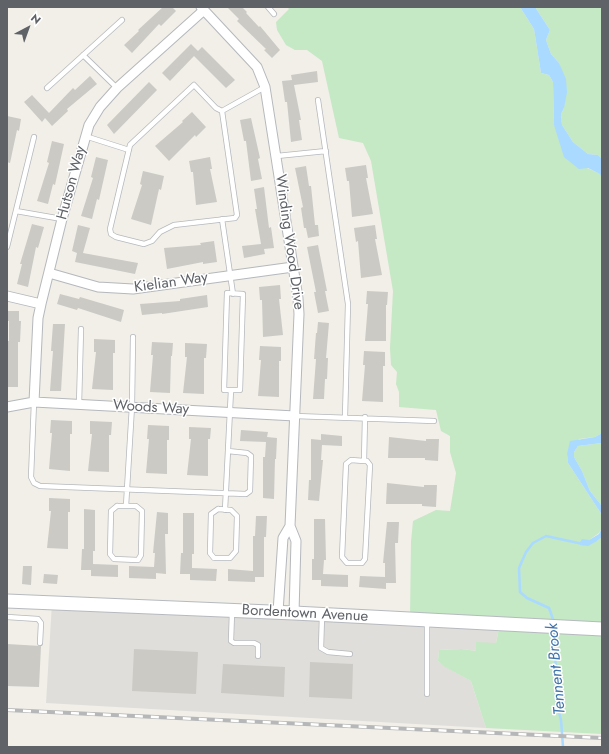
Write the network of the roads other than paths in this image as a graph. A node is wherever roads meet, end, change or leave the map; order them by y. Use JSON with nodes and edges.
{"nodes":[{"id":1,"x":268,"y":7,"type":"edge"},
{"id":2,"x":204,"y":8,"type":"edge"},
{"id":3,"x":274,"y":14,"type":"dead end"},
{"id":4,"x":122,"y":20,"type":"dead end"},
{"id":5,"x":83,"y":54,"type":"junction"},
{"id":6,"x":265,"y":87,"type":"junction"},
{"id":7,"x":47,"y":88,"type":"dead end"},
{"id":8,"x":117,"y":88,"type":"junction"},
{"id":9,"x":318,"y":100,"type":"dead end"},
{"id":10,"x":222,"y":111,"type":"junction"},
{"id":11,"x":85,"y":136,"type":"junction"},
{"id":12,"x":34,"y":137,"type":"dead end"},
{"id":13,"x":129,"y":150,"type":"junction"},
{"id":14,"x":326,"y":151,"type":"junction"},
{"id":15,"x":276,"y":156,"type":"junction"},
{"id":16,"x":16,"y":211,"type":"junction"},
{"id":17,"x":62,"y":219,"type":"junction"},
{"id":18,"x":222,"y":219,"type":"junction"},
{"id":19,"x":7,"y":247,"type":"edge"},
{"id":20,"x":293,"y":267,"type":"junction"},
{"id":21,"x":49,"y":273,"type":"junction"},
{"id":22,"x":230,"y":274,"type":"junction"},
{"id":23,"x":233,"y":294,"type":"junction"},
{"id":24,"x":7,"y":296,"type":"edge"},
{"id":25,"x":40,"y":304,"type":"junction"},
{"id":26,"x":81,"y":329,"type":"dead end"},
{"id":27,"x":133,"y":337,"type":"dead end"},
{"id":28,"x":231,"y":390,"type":"junction"},
{"id":29,"x":34,"y":402,"type":"junction"},
{"id":30,"x":79,"y":405,"type":"junction"},
{"id":31,"x":132,"y":406,"type":"junction"},
{"id":32,"x":7,"y":407,"type":"edge"},
{"id":33,"x":230,"y":411,"type":"junction"},
{"id":34,"x":295,"y":416,"type":"junction"},
{"id":35,"x":345,"y":417,"type":"junction"},
{"id":36,"x":365,"y":417,"type":"junction"},
{"id":37,"x":434,"y":421,"type":"dead end"},
{"id":38,"x":228,"y":451,"type":"junction"},
{"id":39,"x":364,"y":461,"type":"junction"},
{"id":40,"x":127,"y":488,"type":"junction"},
{"id":41,"x":226,"y":494,"type":"junction"},
{"id":42,"x":126,"y":506,"type":"junction"},
{"id":43,"x":225,"y":510,"type":"junction"},
{"id":44,"x":290,"y":526,"type":"junction"},
{"id":45,"x":7,"y":601,"type":"edge"},
{"id":46,"x":232,"y":610,"type":"junction"},
{"id":47,"x":278,"y":612,"type":"junction"},
{"id":48,"x":294,"y":613,"type":"junction"},
{"id":49,"x":322,"y":614,"type":"junction"},
{"id":50,"x":7,"y":617,"type":"edge"},
{"id":51,"x":427,"y":620,"type":"junction"},
{"id":52,"x":602,"y":629,"type":"edge"},
{"id":53,"x":40,"y":643,"type":"dead end"},
{"id":54,"x":350,"y":654,"type":"dead end"},
{"id":55,"x":258,"y":656,"type":"dead end"},
{"id":56,"x":427,"y":694,"type":"dead end"}],
"edges":[{"from":1,"to":3,"type":"lane"},
{"from":2,"to":6,"type":"street","name":"Winding Wood Drive"},
{"from":2,"to":8,"type":"street","name":"Hutson Way"},
{"from":4,"to":5,"type":"lane"},
{"from":5,"to":7,"type":"lane"},
{"from":5,"to":8,"type":"lane"},
{"from":6,"to":10,"type":"lane"},
{"from":6,"to":15,"type":"street","name":"Winding Wood Drive"},
{"from":8,"to":11,"type":"street","name":"Hutson Way"},
{"from":9,"to":14,"type":"lane"},
{"from":10,"to":13,"type":"lane"},
{"from":10,"to":18,"type":"lane"},
{"from":11,"to":13,"type":"lane"},
{"from":11,"to":17,"type":"street","name":"Hutson Way"},
{"from":12,"to":16,"type":"lane"},
{"from":13,"to":18,"type":"lane"},
{"from":14,"to":15,"type":"lane"},
{"from":14,"to":35,"type":"lane"},
{"from":15,"to":20,"type":"street","name":"Winding Wood Drive"},
{"from":16,"to":17,"type":"lane"},
{"from":16,"to":19,"type":"lane"},
{"from":17,"to":21,"type":"street","name":"Hutson Way"},
{"from":18,"to":22,"type":"lane"},
{"from":20,"to":22,"type":"street","name":"Kielian Way"},
{"from":20,"to":34,"type":"street","name":"Winding Wood Drive"},
{"from":21,"to":22,"type":"street","name":"Kielian Way"},
{"from":21,"to":25,"type":"street","name":"Hutson Way"},
{"from":22,"to":23,"type":"lane"},
{"from":23,"to":28,"type":"lane"},
{"from":23,"to":28,"type":"lane"},
{"from":24,"to":25,"type":"street"},
{"from":25,"to":29,"type":"street","name":"Hutson Way"},
{"from":26,"to":30,"type":"lane"},
{"from":27,"to":31,"type":"lane"},
{"from":28,"to":33,"type":"lane"},
{"from":29,"to":30,"type":"street","name":"Woods Way"},
{"from":29,"to":32,"type":"street","name":"Woods Way"},
{"from":29,"to":40,"type":"lane"},
{"from":30,"to":31,"type":"street","name":"Woods Way"},
{"from":31,"to":33,"type":"street","name":"Woods Way"},
{"from":31,"to":40,"type":"lane"},
{"from":33,"to":34,"type":"street","name":"Woods Way"},
{"from":33,"to":38,"type":"lane"},
{"from":34,"to":35,"type":"lane"},
{"from":34,"to":44,"type":"street","name":"Winding Wood Drive"},
{"from":35,"to":36,"type":"lane"},
{"from":36,"to":37,"type":"lane"},
{"from":36,"to":39,"type":"lane"},
{"from":38,"to":41,"type":"lane"},
{"from":38,"to":41,"type":"lane"},
{"from":39,"to":39,"type":"lane"},
{"from":40,"to":41,"type":"lane"},
{"from":40,"to":42,"type":"lane"},
{"from":41,"to":43,"type":"lane"},
{"from":42,"to":42,"type":"lane"},
{"from":43,"to":43,"type":"lane"},
{"from":44,"to":47,"type":"street","name":"Winding Wood Drive"},
{"from":44,"to":48,"type":"street","name":"Winding Wood Drive"},
{"from":45,"to":46,"type":"main road","name":"Bordentown Avenue"},
{"from":46,"to":47,"type":"main road","name":"Bordentown Avenue"},
{"from":46,"to":55,"type":"lane"},
{"from":47,"to":48,"type":"main road","name":"Bordentown Avenue"},
{"from":48,"to":49,"type":"main road","name":"Bordentown Avenue"},
{"from":49,"to":51,"type":"main road","name":"Bordentown Avenue"},
{"from":49,"to":54,"type":"lane"},
{"from":50,"to":53,"type":"lane"},
{"from":51,"to":52,"type":"main road","name":"Bordentown Avenue"},
{"from":51,"to":56,"type":"lane"}]}
